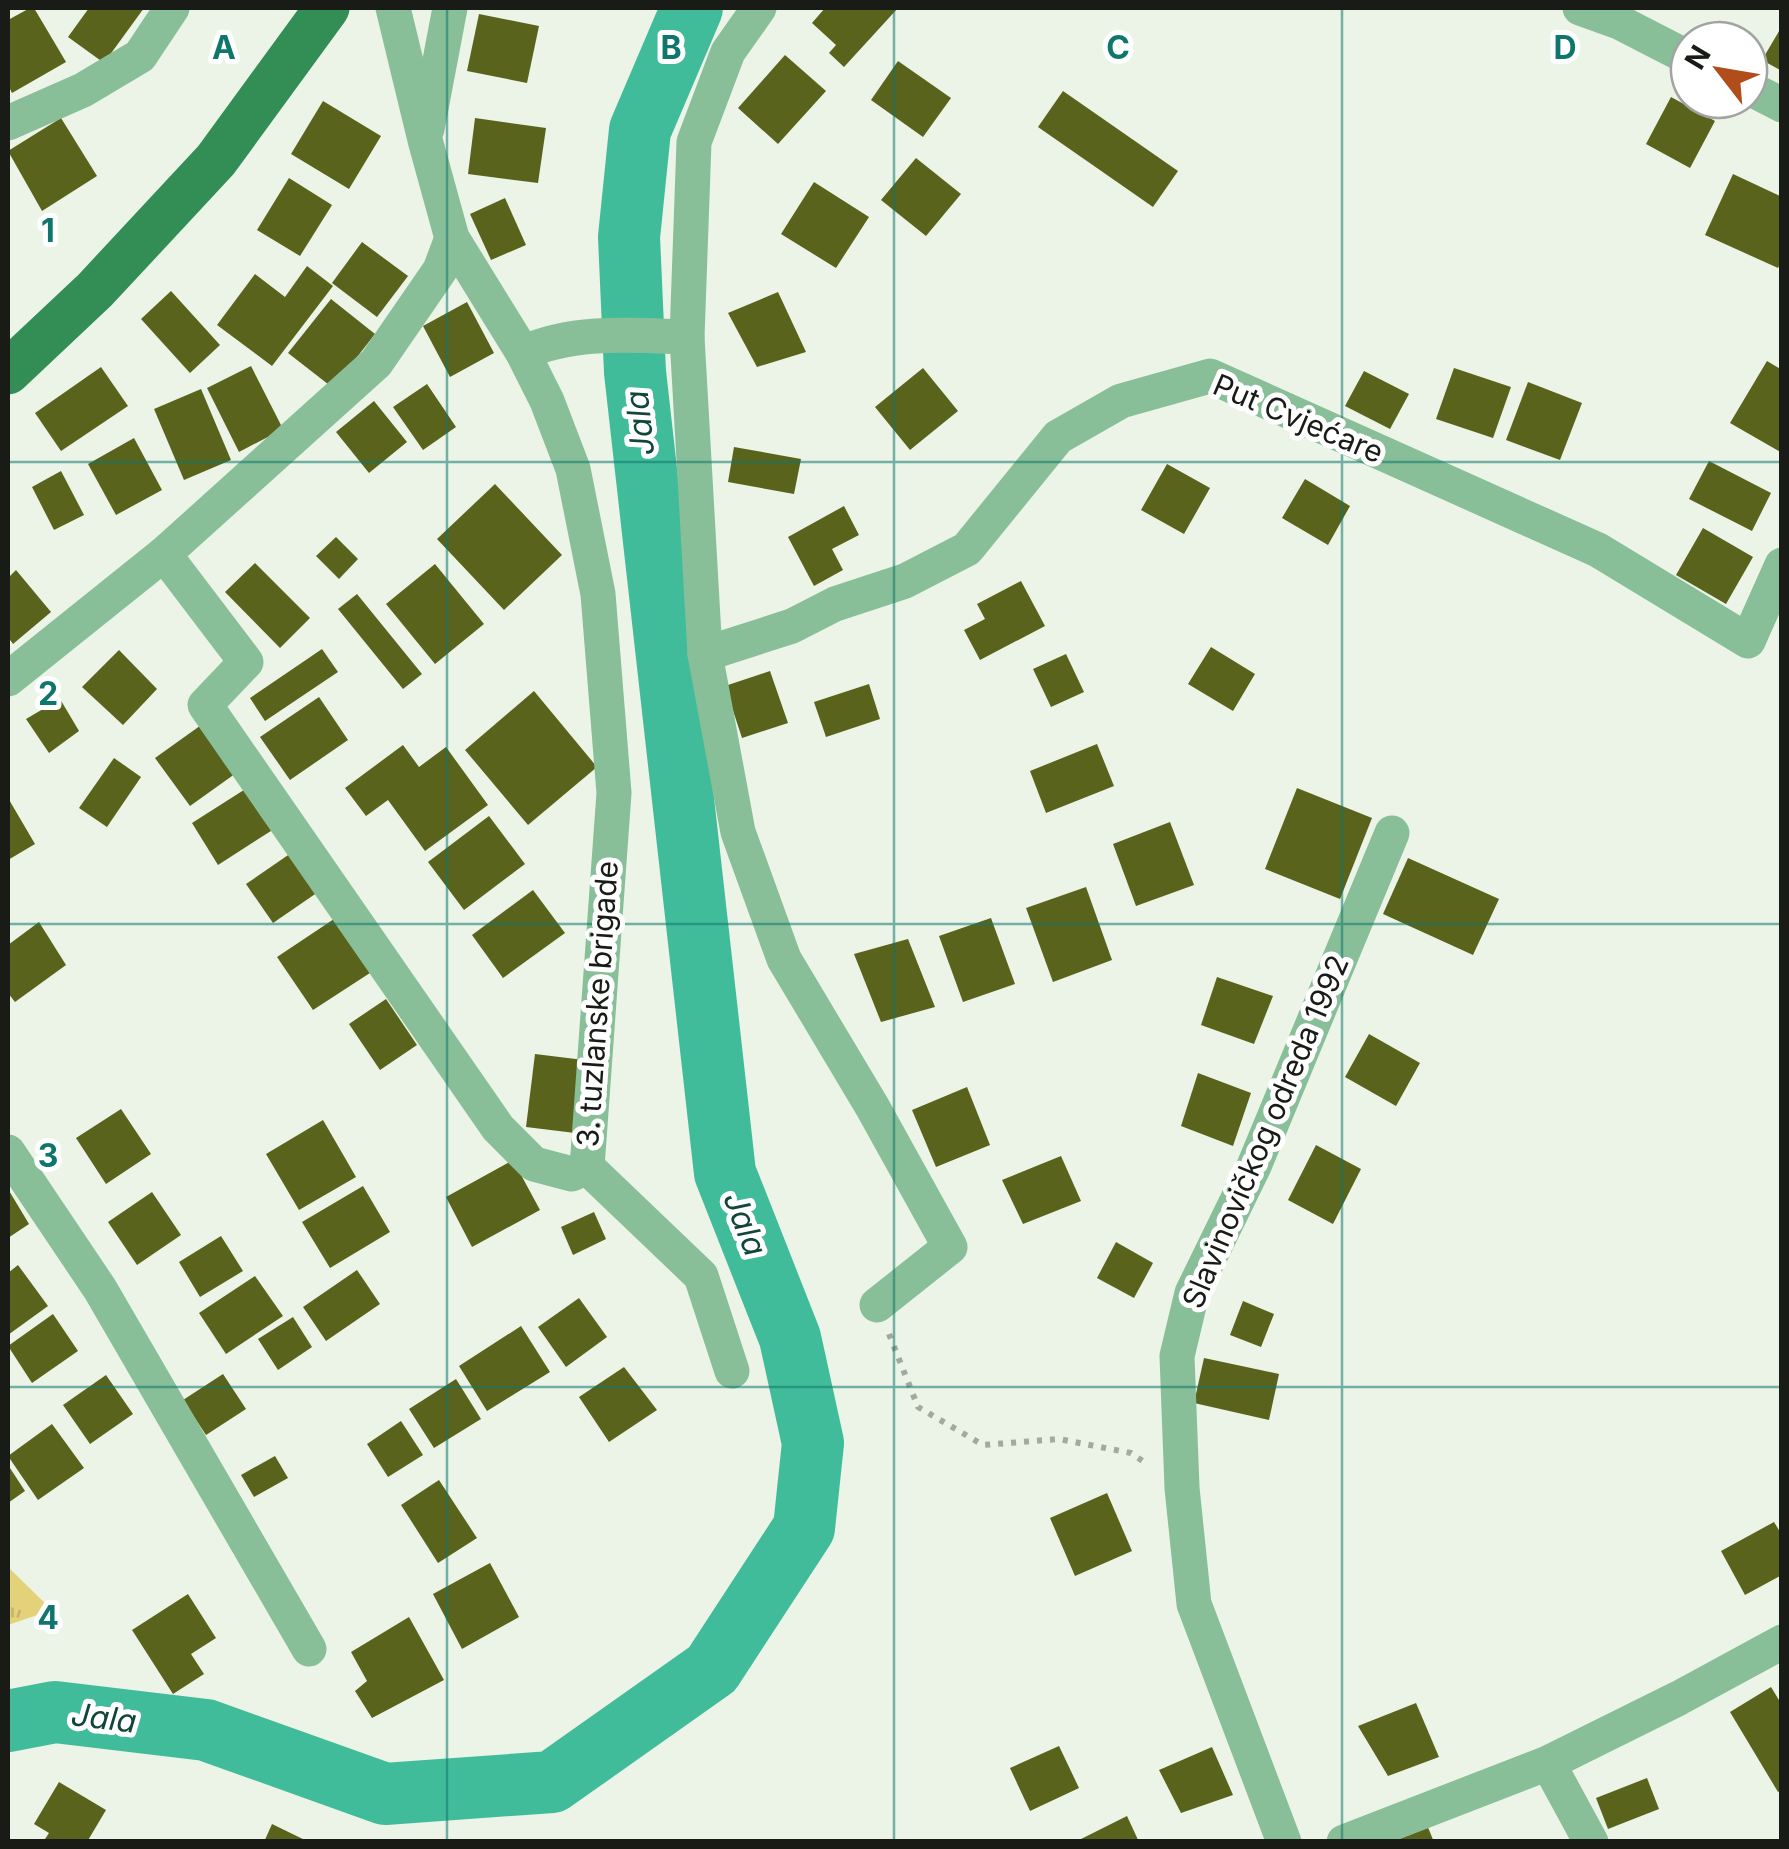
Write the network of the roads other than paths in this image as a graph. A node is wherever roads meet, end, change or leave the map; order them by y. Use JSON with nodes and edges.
{"nodes":[{"id":1,"x":172,"y":8,"type":"edge"},
{"id":2,"x":327,"y":8,"type":"edge"},
{"id":3,"x":393,"y":8,"type":"edge"},
{"id":4,"x":450,"y":8,"type":"edge"},
{"id":5,"x":759,"y":8,"type":"edge"},
{"id":6,"x":1580,"y":8,"type":"edge"},
{"id":7,"x":1669,"y":48,"type":"edge"},
{"id":8,"x":8,"y":124,"type":"edge"},
{"id":9,"x":425,"y":140,"type":"junction"},
{"id":10,"x":452,"y":238,"type":"junction"},
{"id":11,"x":678,"y":336,"type":"junction"},
{"id":12,"x":524,"y":353,"type":"junction"},
{"id":13,"x":9,"y":358,"type":"edge"},
{"id":14,"x":164,"y":554,"type":"junction"},
{"id":15,"x":1782,"y":565,"type":"edge"},
{"id":16,"x":705,"y":654,"type":"junction"},
{"id":17,"x":8,"y":679,"type":"edge"},
{"id":18,"x":1392,"y":834,"type":"dead end"},
{"id":19,"x":8,"y":1152,"type":"edge"},
{"id":20,"x":587,"y":1167,"type":"junction"},
{"id":21,"x":878,"y":1306,"type":"road end"},
{"id":22,"x":732,"y":1371,"type":"dead end"},
{"id":23,"x":1782,"y":1642,"type":"edge"},
{"id":24,"x":309,"y":1649,"type":"dead end"},
{"id":25,"x":1548,"y":1763,"type":"junction"},
{"id":26,"x":1284,"y":1842,"type":"edge"},
{"id":27,"x":1344,"y":1842,"type":"edge"},
{"id":28,"x":1592,"y":1842,"type":"edge"}],
"edges":[{"from":1,"to":8,"type":"street"},
{"from":2,"to":13,"type":"main road"},
{"from":3,"to":9,"type":"street","name":"3. tuzlanske brigade"},
{"from":4,"to":9,"type":"street"},
{"from":5,"to":11,"type":"street"},
{"from":6,"to":7,"type":"street"},
{"from":9,"to":10,"type":"street","name":"3. tuzlanske brigade"},
{"from":10,"to":12,"type":"street","name":"3. tuzlanske brigade"},
{"from":10,"to":14,"type":"street"},
{"from":11,"to":12,"type":"street"},
{"from":11,"to":16,"type":"street"},
{"from":12,"to":20,"type":"street","name":"3. tuzlanske brigade"},
{"from":14,"to":17,"type":"street"},
{"from":14,"to":20,"type":"street","name":"3. tuzlanske brigade"},
{"from":15,"to":16,"type":"street","name":"Put Cvjećare"},
{"from":16,"to":21,"type":"street"},
{"from":18,"to":26,"type":"street","name":"Slavinovičkog odreda 1992"},
{"from":19,"to":24,"type":"street"},
{"from":20,"to":22,"type":"street"},
{"from":23,"to":25,"type":"street"},
{"from":25,"to":27,"type":"street"},
{"from":25,"to":28,"type":"street"}]}
